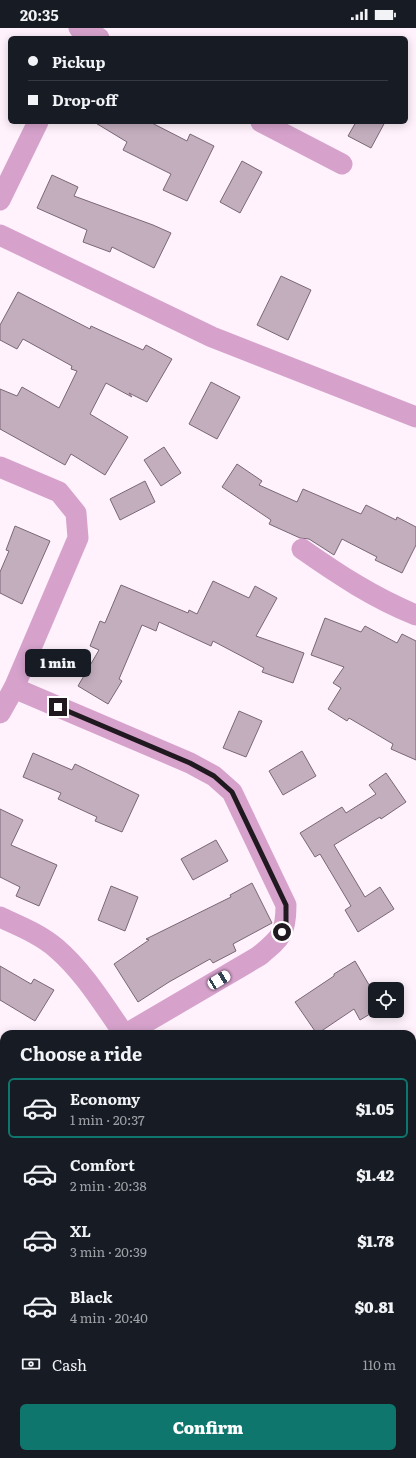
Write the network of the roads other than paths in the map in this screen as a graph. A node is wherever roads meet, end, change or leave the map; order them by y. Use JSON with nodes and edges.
{"nodes":[{"id":1,"x":37,"y":124,"type":"edge"},
{"id":2,"x":265,"y":124,"type":"edge"},
{"id":3,"x":342,"y":164,"type":"dead end"},
{"id":4,"x":0,"y":200,"type":"edge"},
{"id":5,"x":0,"y":235,"type":"edge"},
{"id":6,"x":416,"y":418,"type":"edge"},
{"id":7,"x":0,"y":467,"type":"edge"},
{"id":8,"x":302,"y":549,"type":"dead end"},
{"id":9,"x":416,"y":615,"type":"edge"},
{"id":10,"x":14,"y":688,"type":"junction"},
{"id":11,"x":0,"y":714,"type":"edge"},
{"id":12,"x":0,"y":917,"type":"edge"},
{"id":13,"x":122,"y":1030,"type":"edge"},
{"id":14,"x":132,"y":1030,"type":"edge"}],
"edges":[{"from":1,"to":4,"type":"street"},
{"from":2,"to":3,"type":"street"},
{"from":5,"to":6,"type":"street"},
{"from":7,"to":10,"type":"street"},
{"from":8,"to":9,"type":"street"},
{"from":10,"to":11,"type":"street"},
{"from":10,"to":14,"type":"street"},
{"from":12,"to":13,"type":"street"}]}
